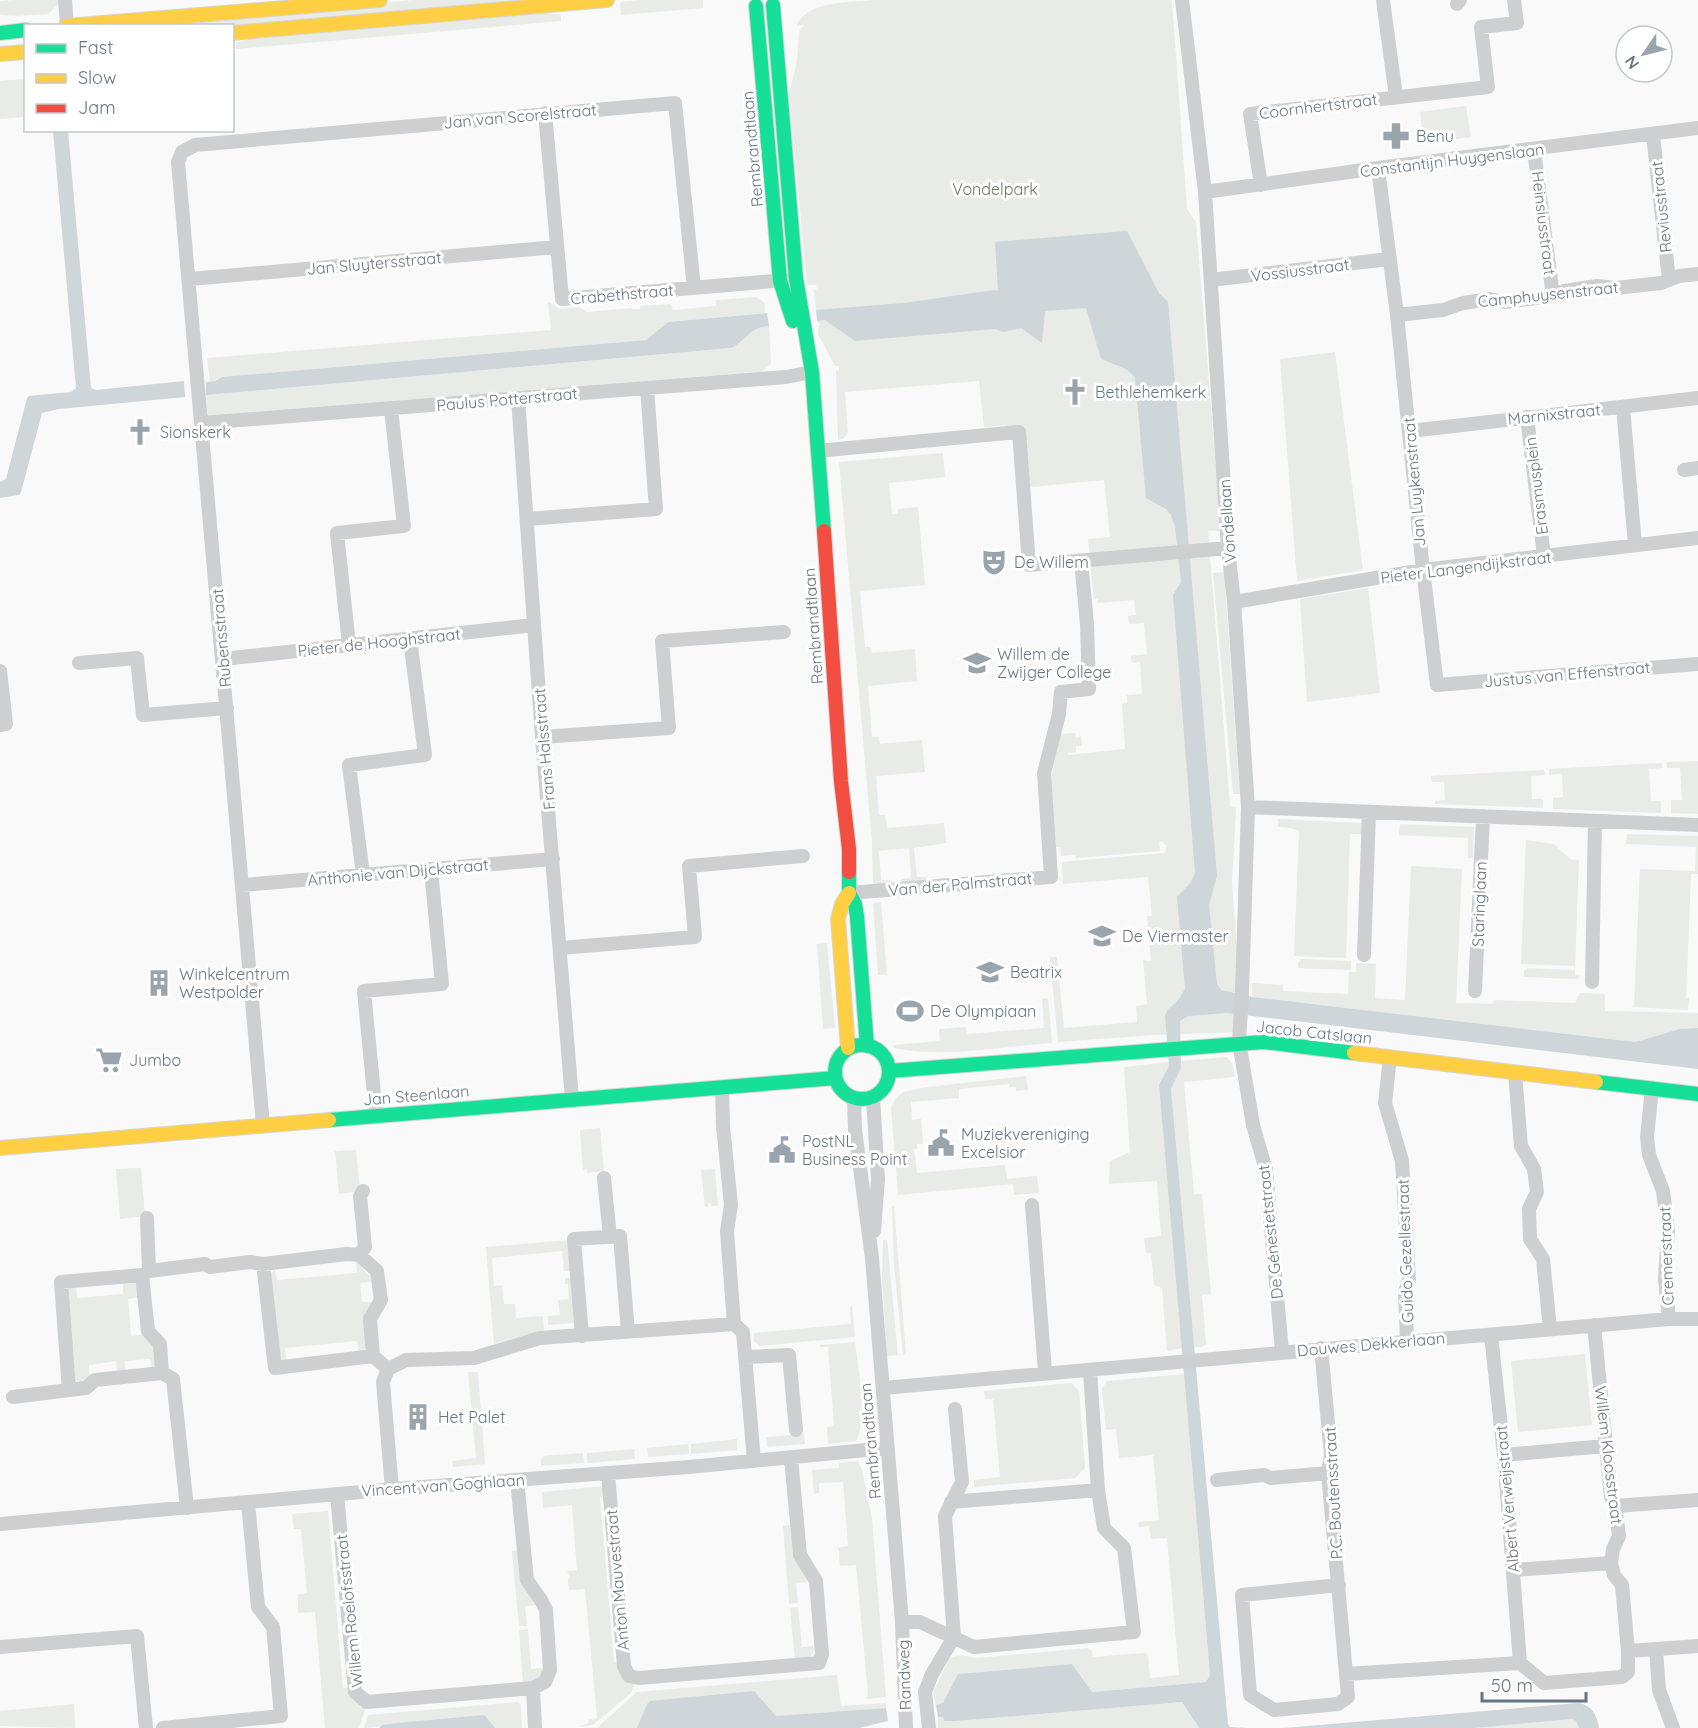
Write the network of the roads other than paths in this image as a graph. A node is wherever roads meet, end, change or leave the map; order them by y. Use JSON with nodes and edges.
{"nodes":[{"id":1,"x":65,"y":0,"type":"edge"},
{"id":2,"x":380,"y":0,"type":"edge"},
{"id":3,"x":607,"y":0,"type":"edge"},
{"id":4,"x":1182,"y":0,"type":"edge"},
{"id":5,"x":1383,"y":0,"type":"edge"},
{"id":6,"x":1514,"y":0,"type":"edge"},
{"id":7,"x":777,"y":2,"type":"edge"},
{"id":8,"x":750,"y":3,"type":"edge"},
{"id":9,"x":66,"y":24,"type":"edge"},
{"id":10,"x":90,"y":24,"type":"edge"},
{"id":11,"x":24,"y":30,"type":"edge"},
{"id":12,"x":0,"y":33,"type":"edge"},
{"id":13,"x":234,"y":33,"type":"edge"},
{"id":14,"x":24,"y":52,"type":"edge"},
{"id":15,"x":0,"y":54,"type":"edge"},
{"id":16,"x":1396,"y":97,"type":"junction"},
{"id":17,"x":545,"y":113,"type":"junction"},
{"id":18,"x":1698,"y":128,"type":"edge"},
{"id":19,"x":1653,"y":135,"type":"junction"},
{"id":20,"x":1534,"y":150,"type":"junction"},
{"id":21,"x":182,"y":152,"type":"joint"},
{"id":22,"x":1378,"y":168,"type":"junction"},
{"id":23,"x":1261,"y":185,"type":"junction"},
{"id":24,"x":1205,"y":192,"type":"junction"},
{"id":25,"x":557,"y":247,"type":"junction"},
{"id":26,"x":1389,"y":259,"type":"junction"},
{"id":27,"x":1698,"y":274,"type":"edge"},
{"id":28,"x":796,"y":278,"type":"junction"},
{"id":29,"x":190,"y":279,"type":"junction"},
{"id":30,"x":780,"y":280,"type":"junction"},
{"id":31,"x":1211,"y":280,"type":"junction"},
{"id":32,"x":1669,"y":280,"type":"junction"},
{"id":33,"x":694,"y":288,"type":"junction"},
{"id":34,"x":1553,"y":296,"type":"junction"},
{"id":35,"x":794,"y":309,"type":"junction"},
{"id":36,"x":1397,"y":315,"type":"junction"},
{"id":37,"x":812,"y":372,"type":"junction"},
{"id":38,"x":647,"y":388,"type":"junction"},
{"id":39,"x":518,"y":398,"type":"junction"},
{"id":40,"x":1698,"y":398,"type":"edge"},
{"id":41,"x":1623,"y":407,"type":"junction"},
{"id":42,"x":391,"y":408,"type":"junction"},
{"id":43,"x":1527,"y":417,"type":"junction"},
{"id":44,"x":202,"y":423,"type":"junction"},
{"id":45,"x":1410,"y":431,"type":"junction"},
{"id":46,"x":818,"y":451,"type":"junction"},
{"id":47,"x":526,"y":519,"type":"junction"},
{"id":48,"x":1698,"y":538,"type":"edge"},
{"id":49,"x":1635,"y":545,"type":"junction"},
{"id":50,"x":1228,"y":548,"type":"junction"},
{"id":51,"x":1544,"y":556,"type":"junction"},
{"id":52,"x":1081,"y":561,"type":"junction"},
{"id":53,"x":1423,"y":570,"type":"junction"},
{"id":54,"x":1234,"y":602,"type":"junction"},
{"id":55,"x":534,"y":625,"type":"junction"},
{"id":56,"x":784,"y":632,"type":"dead end"},
{"id":57,"x":410,"y":639,"type":"junction"},
{"id":58,"x":350,"y":645,"type":"junction"},
{"id":59,"x":223,"y":659,"type":"junction"},
{"id":60,"x":79,"y":663,"type":"dead end"},
{"id":61,"x":1698,"y":664,"type":"edge"},
{"id":62,"x":0,"y":671,"type":"edge"},
{"id":63,"x":1437,"y":685,"type":"joint"},
{"id":64,"x":227,"y":708,"type":"junction"},
{"id":65,"x":0,"y":724,"type":"edge"},
{"id":66,"x":542,"y":738,"type":"junction"},
{"id":67,"x":1248,"y":807,"type":"junction"},
{"id":68,"x":1369,"y":812,"type":"junction"},
{"id":69,"x":1483,"y":816,"type":"junction"},
{"id":70,"x":1595,"y":821,"type":"junction"},
{"id":71,"x":1698,"y":825,"type":"edge"},
{"id":72,"x":803,"y":856,"type":"dead end"},
{"id":73,"x":553,"y":859,"type":"junction"},
{"id":74,"x":431,"y":870,"type":"junction"},
{"id":75,"x":363,"y":875,"type":"junction"},
{"id":76,"x":243,"y":885,"type":"junction"},
{"id":77,"x":849,"y":894,"type":"junction"},
{"id":78,"x":560,"y":948,"type":"junction"},
{"id":79,"x":1364,"y":955,"type":"dead end"},
{"id":80,"x":1592,"y":982,"type":"dead end"},
{"id":81,"x":1475,"y":991,"type":"dead end"},
{"id":82,"x":1239,"y":1042,"type":"junction"},
{"id":83,"x":867,"y":1046,"type":"junction"},
{"id":84,"x":848,"y":1048,"type":"junction"},
{"id":85,"x":1390,"y":1057,"type":"junction"},
{"id":86,"x":889,"y":1071,"type":"junction"},
{"id":87,"x":1515,"y":1073,"type":"junction"},
{"id":88,"x":835,"y":1078,"type":"junction"},
{"id":89,"x":722,"y":1087,"type":"junction"},
{"id":90,"x":1652,"y":1088,"type":"junction"},
{"id":91,"x":1698,"y":1094,"type":"edge"},
{"id":92,"x":873,"y":1097,"type":"junction"},
{"id":93,"x":572,"y":1099,"type":"junction"},
{"id":94,"x":854,"y":1099,"type":"junction"},
{"id":95,"x":376,"y":1115,"type":"junction"},
{"id":96,"x":263,"y":1125,"type":"junction"},
{"id":97,"x":0,"y":1148,"type":"edge"},
{"id":98,"x":604,"y":1178,"type":"dead end"},
{"id":99,"x":363,"y":1191,"type":"dead end"},
{"id":100,"x":1032,"y":1205,"type":"dead end"},
{"id":101,"x":147,"y":1218,"type":"dead end"},
{"id":102,"x":610,"y":1237,"type":"junction"},
{"id":103,"x":359,"y":1255,"type":"junction"},
{"id":104,"x":872,"y":1257,"type":"junction"},
{"id":105,"x":263,"y":1264,"type":"junction"},
{"id":106,"x":146,"y":1273,"type":"junction"},
{"id":107,"x":1669,"y":1319,"type":"junction"},
{"id":108,"x":1698,"y":1319,"type":"edge"},
{"id":109,"x":734,"y":1324,"type":"junction"},
{"id":110,"x":1594,"y":1326,"type":"junction"},
{"id":111,"x":1550,"y":1329,"type":"junction"},
{"id":112,"x":628,"y":1332,"type":"junction"},
{"id":113,"x":1491,"y":1335,"type":"junction"},
{"id":114,"x":582,"y":1336,"type":"junction"},
{"id":115,"x":1407,"y":1341,"type":"junction"},
{"id":116,"x":1321,"y":1348,"type":"junction"},
{"id":117,"x":1282,"y":1352,"type":"junction"},
{"id":118,"x":373,"y":1356,"type":"junction"},
{"id":119,"x":746,"y":1357,"type":"junction"},
{"id":120,"x":388,"y":1369,"type":"junction"},
{"id":121,"x":1090,"y":1371,"type":"junction"},
{"id":122,"x":1045,"y":1372,"type":"junction"},
{"id":123,"x":162,"y":1373,"type":"junction"},
{"id":124,"x":883,"y":1388,"type":"junction"},
{"id":125,"x":69,"y":1390,"type":"junction"},
{"id":126,"x":13,"y":1397,"type":"dead end"},
{"id":127,"x":955,"y":1409,"type":"dead end"},
{"id":128,"x":796,"y":1430,"type":"dead end"},
{"id":129,"x":1605,"y":1446,"type":"junction"},
{"id":130,"x":887,"y":1448,"type":"junction"},
{"id":131,"x":1504,"y":1455,"type":"junction"},
{"id":132,"x":791,"y":1458,"type":"junction"},
{"id":133,"x":754,"y":1461,"type":"junction"},
{"id":134,"x":608,"y":1473,"type":"junction"},
{"id":135,"x":1328,"y":1473,"type":"junction"},
{"id":136,"x":517,"y":1479,"type":"junction"},
{"id":137,"x":1217,"y":1480,"type":"dead end"},
{"id":138,"x":392,"y":1489,"type":"junction"},
{"id":139,"x":1098,"y":1490,"type":"junction"},
{"id":140,"x":337,"y":1494,"type":"junction"},
{"id":141,"x":1698,"y":1500,"type":"edge"},
{"id":142,"x":951,"y":1502,"type":"junction"},
{"id":143,"x":248,"y":1503,"type":"junction"},
{"id":144,"x":1615,"y":1506,"type":"junction"},
{"id":145,"x":187,"y":1508,"type":"junction"},
{"id":146,"x":0,"y":1524,"type":"edge"},
{"id":147,"x":1611,"y":1563,"type":"junction"},
{"id":148,"x":1513,"y":1570,"type":"junction"},
{"id":149,"x":1339,"y":1585,"type":"junction"},
{"id":150,"x":902,"y":1622,"type":"junction"},
{"id":151,"x":954,"y":1637,"type":"junction"},
{"id":152,"x":1698,"y":1646,"type":"edge"},
{"id":153,"x":0,"y":1647,"type":"edge"},
{"id":154,"x":1656,"y":1650,"type":"junction"},
{"id":155,"x":1628,"y":1652,"type":"junction"},
{"id":156,"x":1520,"y":1663,"type":"junction"},
{"id":157,"x":1346,"y":1674,"type":"junction"},
{"id":158,"x":533,"y":1688,"type":"junction"},
{"id":159,"x":928,"y":1725,"type":"edge"},
{"id":160,"x":905,"y":1726,"type":"edge"},
{"id":161,"x":146,"y":1728,"type":"edge"},
{"id":162,"x":163,"y":1728,"type":"edge"},
{"id":163,"x":535,"y":1728,"type":"edge"},
{"id":164,"x":1673,"y":1728,"type":"edge"}],
"edges":[{"from":1,"to":9,"type":"street"},
{"from":2,"to":10,"type":"street"},
{"from":3,"to":13,"type":"street"},
{"from":4,"to":24,"type":"street","name":"Vondellaan"},
{"from":5,"to":16,"type":"street","name":"Coornhertstraat"},
{"from":6,"to":16,"type":"street"},
{"from":7,"to":8,"type":"street"},
{"from":7,"to":28,"type":"street","name":"Rembrandtlaan"},
{"from":8,"to":30,"type":"street","name":"Rembrandtlaan"},
{"from":11,"to":12,"type":"street"},
{"from":14,"to":15,"type":"street"},
{"from":16,"to":23,"type":"street","name":"Coornhertstraat"},
{"from":17,"to":21,"type":"street","name":"Jan van Scorelstraat"},
{"from":17,"to":25,"type":"street","name":"Crabethstraat"},
{"from":17,"to":33,"type":"street","name":"Jan van Scorelstraat"},
{"from":18,"to":19,"type":"street","name":"Constantijn Huygenslaan"},
{"from":19,"to":20,"type":"street","name":"Constantijn Huygenslaan"},
{"from":19,"to":32,"type":"street","name":"Reviusstraat"},
{"from":20,"to":22,"type":"street","name":"Constantijn Huygenslaan"},
{"from":20,"to":34,"type":"street","name":"Heinsiusstraat"},
{"from":21,"to":29,"type":"street","name":"Rubensstraat"},
{"from":22,"to":23,"type":"street","name":"Constantijn Huygenslaan"},
{"from":22,"to":26,"type":"street"},
{"from":23,"to":24,"type":"street","name":"Constantijn Huygenslaan"},
{"from":24,"to":31,"type":"street","name":"Vondellaan"},
{"from":25,"to":29,"type":"street","name":"Jan Sluytersstraat"},
{"from":25,"to":33,"type":"street","name":"Crabethstraat"},
{"from":26,"to":31,"type":"street","name":"Vossiusstraat"},
{"from":26,"to":36,"type":"street"},
{"from":27,"to":32,"type":"street","name":"Camphuysenstraat"},
{"from":28,"to":30,"type":"street","name":"Crabethstraat"},
{"from":28,"to":35,"type":"street","name":"Rembrandtlaan"},
{"from":29,"to":44,"type":"street","name":"Rubensstraat"},
{"from":30,"to":33,"type":"street","name":"Crabethstraat"},
{"from":30,"to":35,"type":"street","name":"Rembrandtlaan"},
{"from":31,"to":50,"type":"street","name":"Vondellaan"},
{"from":32,"to":34,"type":"street","name":"Camphuysenstraat"},
{"from":34,"to":36,"type":"street","name":"Camphuysenstraat"},
{"from":35,"to":37,"type":"street","name":"Rembrandtlaan"},
{"from":36,"to":45,"type":"street","name":"Jan Luykenstraat"},
{"from":37,"to":38,"type":"street","name":"Paulus Potterstraat"},
{"from":37,"to":46,"type":"street","name":"Rembrandtlaan"},
{"from":38,"to":39,"type":"street","name":"Paulus Potterstraat"},
{"from":38,"to":47,"type":"street"},
{"from":39,"to":42,"type":"street","name":"Paulus Potterstraat"},
{"from":39,"to":47,"type":"street","name":"Frans Halsstraat"},
{"from":40,"to":41,"type":"street","name":"Marnixstraat"},
{"from":41,"to":43,"type":"street","name":"Marnixstraat"},
{"from":41,"to":49,"type":"street"},
{"from":42,"to":44,"type":"street","name":"Paulus Potterstraat"},
{"from":42,"to":58,"type":"street"},
{"from":43,"to":45,"type":"street","name":"Marnixstraat"},
{"from":43,"to":51,"type":"street","name":"Erasmusplein"},
{"from":44,"to":59,"type":"street","name":"Rubensstraat"},
{"from":45,"to":53,"type":"street","name":"Jan Luykenstraat"},
{"from":46,"to":52,"type":"street"},
{"from":46,"to":77,"type":"street","name":"Rembrandtlaan"},
{"from":47,"to":55,"type":"street","name":"Frans Halsstraat"},
{"from":48,"to":49,"type":"street","name":"Pieter Langendijkstraat"},
{"from":49,"to":51,"type":"street","name":"Pieter Langendijkstraat"},
{"from":50,"to":52,"type":"street"},
{"from":50,"to":54,"type":"street","name":"Vondellaan"},
{"from":51,"to":53,"type":"street","name":"Pieter Langendijkstraat"},
{"from":52,"to":77,"type":"street","name":"Van der Palmstraat"},
{"from":53,"to":54,"type":"street","name":"Pieter Langendijkstraat"},
{"from":53,"to":63,"type":"street","name":"Jan Luykenstraat"},
{"from":54,"to":67,"type":"street","name":"Vondellaan"},
{"from":55,"to":57,"type":"street","name":"Pieter de Hooghstraat"},
{"from":55,"to":66,"type":"street","name":"Frans Halsstraat"},
{"from":56,"to":66,"type":"street"},
{"from":57,"to":58,"type":"street","name":"Pieter de Hooghstraat"},
{"from":57,"to":75,"type":"street"},
{"from":58,"to":59,"type":"street","name":"Pieter de Hooghstraat"},
{"from":59,"to":64,"type":"street","name":"Rubensstraat"},
{"from":60,"to":64,"type":"street"},
{"from":61,"to":63,"type":"street","name":"Justus van Effenstraat"},
{"from":62,"to":65,"type":"street"},
{"from":64,"to":76,"type":"street","name":"Rubensstraat"},
{"from":66,"to":73,"type":"street","name":"Frans Halsstraat"},
{"from":67,"to":68,"type":"street"},
{"from":67,"to":82,"type":"street","name":"Vondellaan"},
{"from":68,"to":69,"type":"street"},
{"from":68,"to":79,"type":"street"},
{"from":69,"to":70,"type":"street"},
{"from":69,"to":81,"type":"street","name":"Staringlaan"},
{"from":70,"to":71,"type":"street"},
{"from":70,"to":80,"type":"street"},
{"from":72,"to":78,"type":"street"},
{"from":73,"to":74,"type":"street","name":"Anthonie van Dijckstraat"},
{"from":73,"to":78,"type":"street","name":"Frans Halsstraat"},
{"from":74,"to":75,"type":"street","name":"Anthonie van Dijckstraat"},
{"from":74,"to":95,"type":"street"},
{"from":75,"to":76,"type":"street","name":"Anthonie van Dijckstraat"},
{"from":76,"to":96,"type":"street","name":"Rubensstraat"},
{"from":77,"to":83,"type":"street","name":"Rembrandtlaan"},
{"from":77,"to":84,"type":"street","name":"Rembrandtlaan"},
{"from":78,"to":93,"type":"street","name":"Frans Halsstraat"},
{"from":82,"to":85,"type":"street","name":"Jacob Catslaan"},
{"from":82,"to":86,"type":"street","name":"Jacob Catslaan"},
{"from":82,"to":117,"type":"street","name":"De Génestetstraat"},
{"from":83,"to":84,"type":"street"},
{"from":83,"to":86,"type":"street"},
{"from":84,"to":88,"type":"street"},
{"from":85,"to":87,"type":"street","name":"Jacob Catslaan"},
{"from":85,"to":115,"type":"street","name":"Guido Gezellestraat"},
{"from":86,"to":92,"type":"street"},
{"from":87,"to":90,"type":"street","name":"Jacob Catslaan"},
{"from":87,"to":111,"type":"street"},
{"from":88,"to":89,"type":"street","name":"Jan Steenlaan"},
{"from":88,"to":94,"type":"street"},
{"from":89,"to":93,"type":"street","name":"Jan Steenlaan"},
{"from":89,"to":109,"type":"street"},
{"from":90,"to":91,"type":"street","name":"Jacob Catslaan"},
{"from":90,"to":107,"type":"street","name":"Cremerstraat"},
{"from":92,"to":94,"type":"street"},
{"from":92,"to":104,"type":"street","name":"Rembrandtlaan"},
{"from":93,"to":95,"type":"street","name":"Jan Steenlaan"},
{"from":94,"to":104,"type":"street","name":"Rembrandtlaan"},
{"from":95,"to":96,"type":"street","name":"Jan Steenlaan"},
{"from":96,"to":97,"type":"street","name":"Jan Steenlaan"},
{"from":98,"to":102,"type":"street"},
{"from":99,"to":103,"type":"street"},
{"from":100,"to":122,"type":"street"},
{"from":101,"to":106,"type":"street"},
{"from":102,"to":112,"type":"street"},
{"from":102,"to":114,"type":"street"},
{"from":103,"to":105,"type":"street"},
{"from":103,"to":118,"type":"street"},
{"from":104,"to":124,"type":"street","name":"Rembrandtlaan"},
{"from":105,"to":106,"type":"street"},
{"from":105,"to":118,"type":"street"},
{"from":106,"to":123,"type":"street"},
{"from":106,"to":125,"type":"street"},
{"from":107,"to":108,"type":"street","name":"Douwes Dekkerlaan"},
{"from":107,"to":110,"type":"street","name":"Douwes Dekkerlaan"},
{"from":109,"to":112,"type":"street"},
{"from":109,"to":119,"type":"street"},
{"from":110,"to":111,"type":"street","name":"Douwes Dekkerlaan"},
{"from":110,"to":129,"type":"street","name":"Willem Kloosstraat"},
{"from":111,"to":113,"type":"street","name":"Douwes Dekkerlaan"},
{"from":112,"to":114,"type":"street"},
{"from":113,"to":115,"type":"street","name":"Douwes Dekkerlaan"},
{"from":113,"to":131,"type":"street","name":"Albert Verweijstraat"},
{"from":114,"to":120,"type":"street"},
{"from":115,"to":116,"type":"street","name":"Douwes Dekkerlaan"},
{"from":116,"to":117,"type":"street","name":"Douwes Dekkerlaan"},
{"from":116,"to":135,"type":"street","name":"P.C. Boutensstraat"},
{"from":117,"to":121,"type":"street","name":"Douwes Dekkerlaan"},
{"from":118,"to":120,"type":"street"},
{"from":119,"to":128,"type":"street"},
{"from":119,"to":133,"type":"street"},
{"from":120,"to":138,"type":"street"},
{"from":121,"to":122,"type":"street","name":"Douwes Dekkerlaan"},
{"from":121,"to":139,"type":"street"},
{"from":122,"to":124,"type":"street","name":"Douwes Dekkerlaan"},
{"from":123,"to":125,"type":"street"},
{"from":123,"to":145,"type":"street"},
{"from":124,"to":130,"type":"street","name":"Rembrandtlaan"},
{"from":125,"to":126,"type":"street"},
{"from":127,"to":142,"type":"street"},
{"from":129,"to":131,"type":"street"},
{"from":129,"to":144,"type":"street","name":"Willem Kloosstraat"},
{"from":130,"to":132,"type":"street","name":"Vincent van Goghlaan"},
{"from":130,"to":150,"type":"street","name":"Rembrandtlaan"},
{"from":131,"to":148,"type":"street","name":"Albert Verweijstraat"},
{"from":132,"to":133,"type":"street","name":"Vincent van Goghlaan"},
{"from":132,"to":134,"type":"street","name":"Anton Mauvestraat"},
{"from":133,"to":134,"type":"street","name":"Vincent van Goghlaan"},
{"from":134,"to":136,"type":"street","name":"Vincent van Goghlaan"},
{"from":135,"to":137,"type":"street"},
{"from":135,"to":149,"type":"street","name":"P.C. Boutensstraat"},
{"from":136,"to":138,"type":"street","name":"Vincent van Goghlaan"},
{"from":136,"to":158,"type":"street"},
{"from":138,"to":140,"type":"street","name":"Vincent van Goghlaan"},
{"from":139,"to":142,"type":"street"},
{"from":139,"to":151,"type":"street"},
{"from":140,"to":143,"type":"street","name":"Vincent van Goghlaan"},
{"from":140,"to":158,"type":"street","name":"Willem Roelofsstraat"},
{"from":141,"to":144,"type":"street"},
{"from":142,"to":151,"type":"street"},
{"from":143,"to":145,"type":"street","name":"Vincent van Goghlaan"},
{"from":143,"to":162,"type":"street"},
{"from":144,"to":147,"type":"street","name":"Willem Kloosstraat"},
{"from":145,"to":146,"type":"street","name":"Vincent van Goghlaan"},
{"from":147,"to":148,"type":"street"},
{"from":147,"to":155,"type":"street"},
{"from":148,"to":156,"type":"street","name":"Albert Verweijstraat"},
{"from":149,"to":157,"type":"street","name":"P.C. Boutensstraat"},
{"from":149,"to":157,"type":"street","name":"P.C. Boutensstraat"},
{"from":150,"to":151,"type":"street"},
{"from":150,"to":160,"type":"street","name":"Randweg"},
{"from":151,"to":159,"type":"street"},
{"from":152,"to":154,"type":"street"},
{"from":153,"to":161,"type":"street"},
{"from":154,"to":155,"type":"street"},
{"from":154,"to":164,"type":"street"},
{"from":155,"to":156,"type":"street"},
{"from":156,"to":157,"type":"street"},
{"from":158,"to":163,"type":"street"}]}
